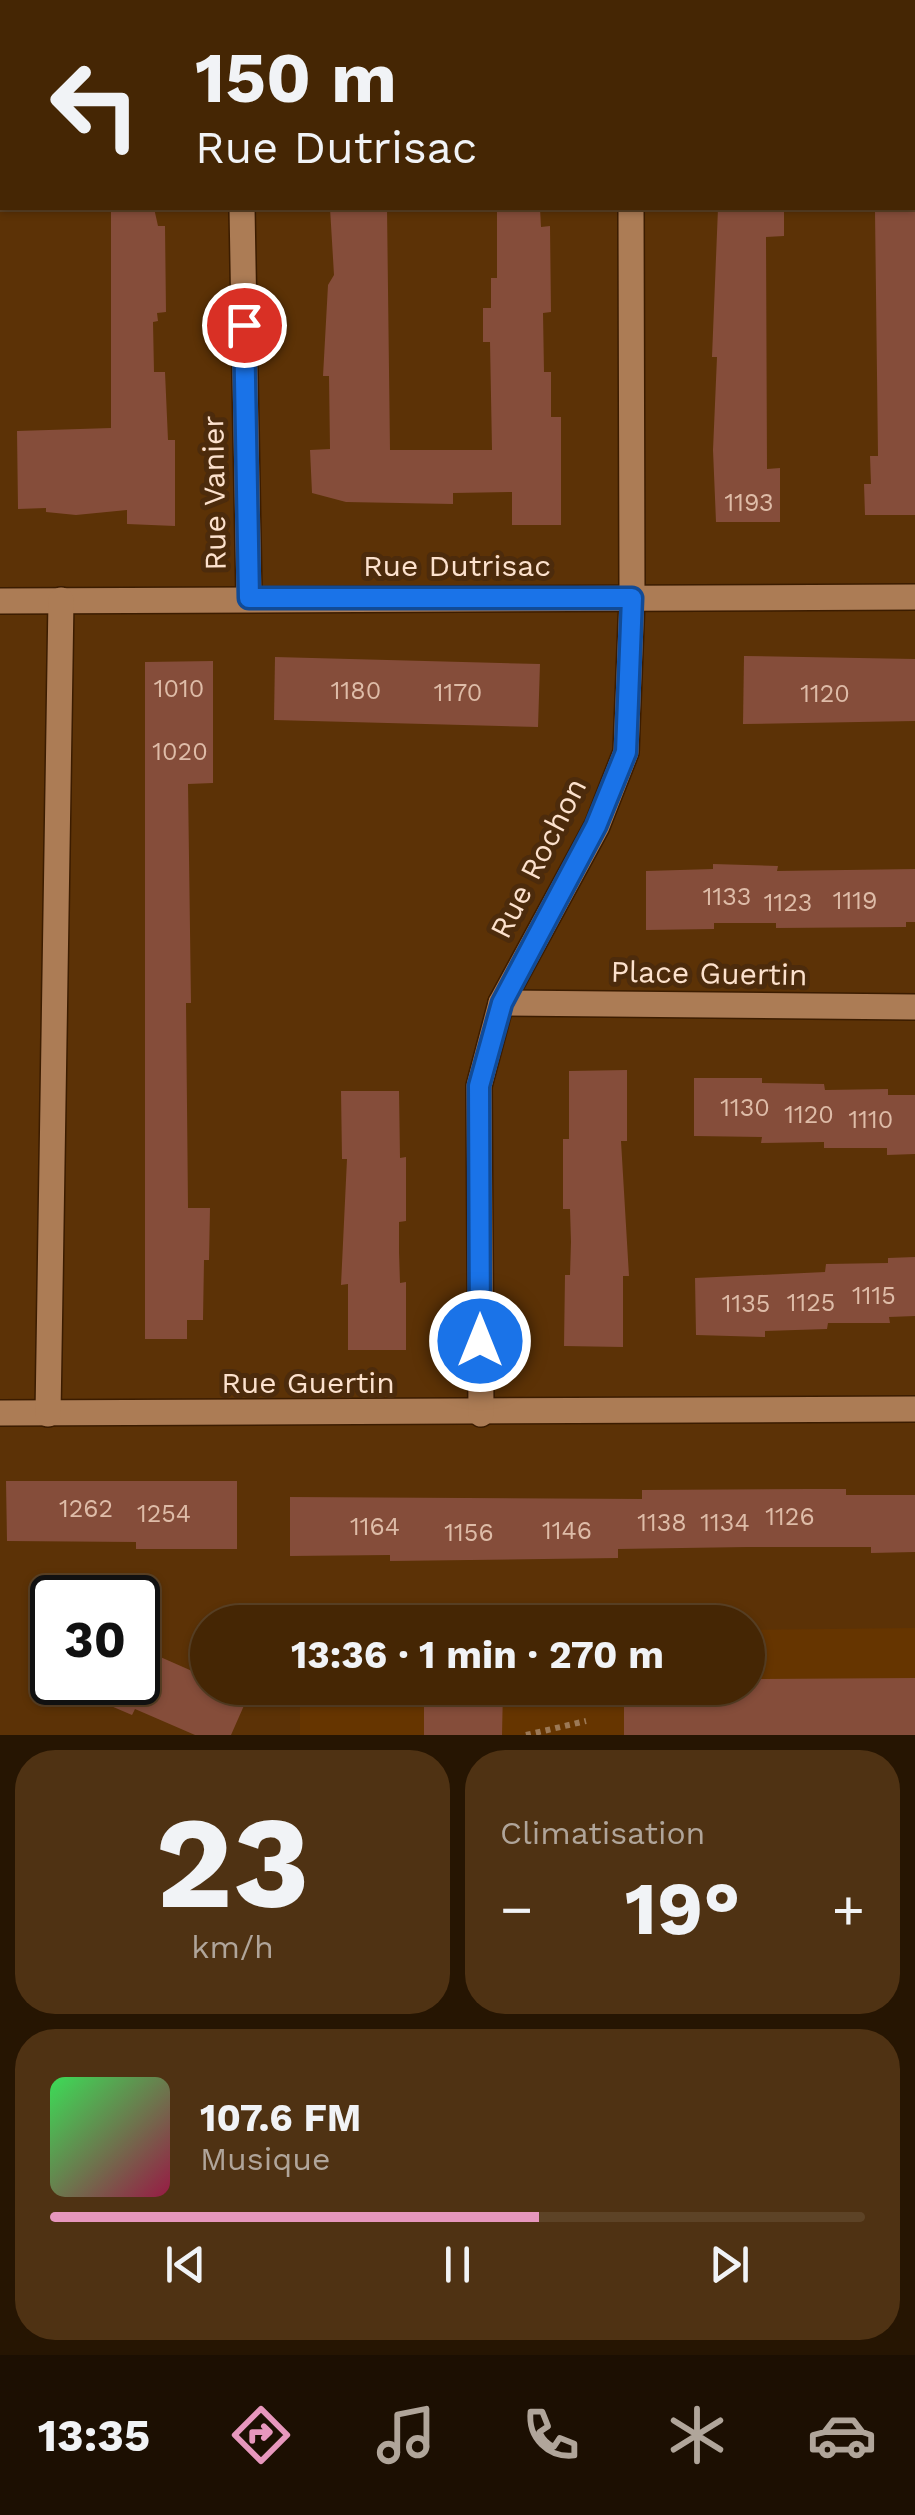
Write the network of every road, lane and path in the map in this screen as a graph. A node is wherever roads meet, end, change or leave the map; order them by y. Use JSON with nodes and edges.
{"nodes":[{"id":1,"x":242,"y":210,"type":"edge"},
{"id":2,"x":631,"y":210,"type":"edge"},
{"id":3,"x":915,"y":597,"type":"edge"},
{"id":4,"x":249,"y":598,"type":"junction"},
{"id":5,"x":632,"y":598,"type":"junction"},
{"id":6,"x":61,"y":600,"type":"junction"},
{"id":7,"x":0,"y":601,"type":"edge"},
{"id":8,"x":502,"y":1003,"type":"junction"},
{"id":9,"x":915,"y":1008,"type":"edge"},
{"id":10,"x":915,"y":1409,"type":"edge"},
{"id":11,"x":0,"y":1413,"type":"edge"},
{"id":12,"x":48,"y":1414,"type":"junction"},
{"id":13,"x":481,"y":1414,"type":"junction"},
{"id":14,"x":586,"y":1721,"type":"dead end"},
{"id":15,"x":568,"y":1725,"type":"junction"},
{"id":16,"x":526,"y":1735,"type":"edge"},
{"id":17,"x":570,"y":1735,"type":"edge"}],
"edges":[{"from":1,"to":4,"type":"street","name":"Rue Vanier"},
{"from":2,"to":5,"type":"street","name":"Rue Rochon"},
{"from":3,"to":5,"type":"street","name":"Rue Dutrisac"},
{"from":4,"to":5,"type":"street","name":"Rue Dutrisac"},
{"from":4,"to":6,"type":"street","name":"Rue Dutrisac"},
{"from":5,"to":8,"type":"street","name":"Rue Rochon"},
{"from":6,"to":7,"type":"street","name":"Rue Dutrisac"},
{"from":6,"to":12,"type":"street"},
{"from":8,"to":9,"type":"street","name":"Place Guertin"},
{"from":8,"to":13,"type":"street","name":"Rue Rochon"},
{"from":10,"to":13,"type":"street","name":"Rue Guertin"},
{"from":11,"to":12,"type":"street","name":"Rue Guertin"},
{"from":12,"to":13,"type":"street","name":"Rue Guertin"},
{"from":14,"to":15,"type":"path"},
{"from":15,"to":16,"type":"path"},
{"from":15,"to":17,"type":"path"}]}
